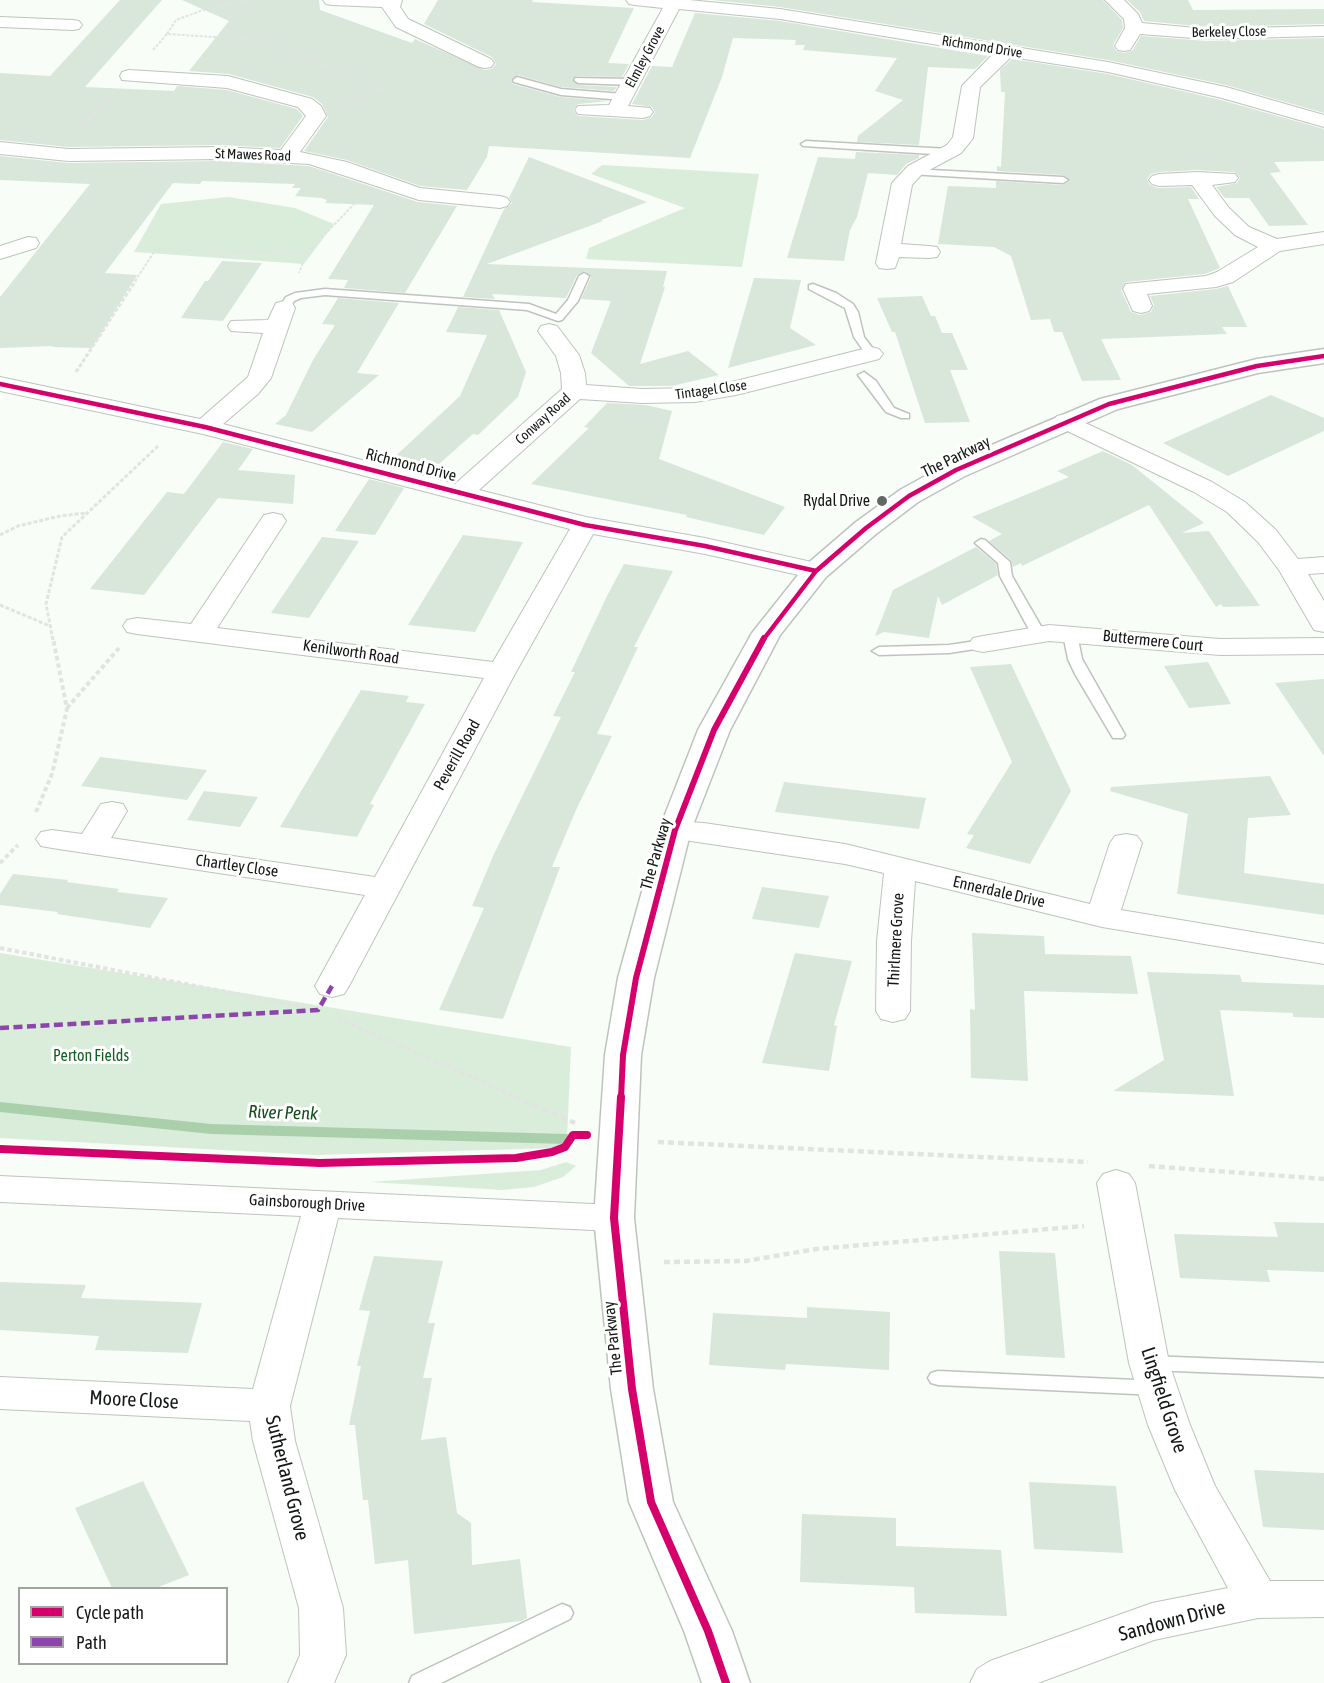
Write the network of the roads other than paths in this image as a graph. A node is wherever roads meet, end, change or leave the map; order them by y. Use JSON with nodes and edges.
{"nodes":[{"id":1,"x":332,"y":0,"type":"edge"},
{"id":2,"x":635,"y":0,"type":"edge"},
{"id":3,"x":1114,"y":0,"type":"edge"},
{"id":4,"x":393,"y":1,"type":"edge"},
{"id":5,"x":674,"y":3,"type":"junction"},
{"id":6,"x":0,"y":22,"type":"edge"},
{"id":7,"x":73,"y":25,"type":"dead end"},
{"id":8,"x":1134,"y":28,"type":"junction"},
{"id":9,"x":1324,"y":31,"type":"edge"},
{"id":10,"x":499,"y":50,"type":"dead end"},
{"id":11,"x":1006,"y":51,"type":"junction"},
{"id":12,"x":1108,"y":67,"type":"junction"},
{"id":13,"x":129,"y":76,"type":"dead end"},
{"id":14,"x":517,"y":80,"type":"dead end"},
{"id":15,"x":578,"y":80,"type":"dead end"},
{"id":16,"x":623,"y":96,"type":"junction"},
{"id":17,"x":585,"y":110,"type":"dead end"},
{"id":18,"x":643,"y":112,"type":"dead end"},
{"id":19,"x":1324,"y":121,"type":"edge"},
{"id":20,"x":806,"y":144,"type":"dead end"},
{"id":21,"x":0,"y":148,"type":"edge"},
{"id":22,"x":949,"y":152,"type":"junction"},
{"id":23,"x":287,"y":156,"type":"junction"},
{"id":24,"x":912,"y":172,"type":"junction"},
{"id":25,"x":1197,"y":178,"type":"junction"},
{"id":26,"x":1228,"y":178,"type":"dead end"},
{"id":27,"x":1063,"y":180,"type":"dead end"},
{"id":28,"x":1159,"y":180,"type":"dead end"},
{"id":29,"x":500,"y":202,"type":"dead end"},
{"id":30,"x":1324,"y":238,"type":"edge"},
{"id":31,"x":1274,"y":246,"type":"junction"},
{"id":32,"x":929,"y":252,"type":"dead end"},
{"id":33,"x":584,"y":276,"type":"dead end"},
{"id":34,"x":813,"y":287,"type":"dead end"},
{"id":35,"x":1141,"y":306,"type":"dead end"},
{"id":36,"x":283,"y":311,"type":"junction"},
{"id":37,"x":545,"y":325,"type":"junction"},
{"id":38,"x":239,"y":326,"type":"dead end"},
{"id":39,"x":1324,"y":356,"type":"edge"},
{"id":40,"x":867,"y":365,"type":"junction"},
{"id":41,"x":1,"y":384,"type":"edge"},
{"id":42,"x":574,"y":391,"type":"junction"},
{"id":43,"x":905,"y":416,"type":"dead end"},
{"id":44,"x":1066,"y":421,"type":"junction"},
{"id":45,"x":194,"y":425,"type":"junction"},
{"id":46,"x":461,"y":492,"type":"junction"},
{"id":47,"x":273,"y":521,"type":"dead end"},
{"id":48,"x":585,"y":525,"type":"junction"},
{"id":49,"x":981,"y":543,"type":"dead end"},
{"id":50,"x":1324,"y":565,"type":"edge"},
{"id":51,"x":1291,"y":568,"type":"junction"},
{"id":52,"x":816,"y":571,"type":"junction"},
{"id":53,"x":1324,"y":624,"type":"edge"},
{"id":54,"x":137,"y":626,"type":"road end"},
{"id":55,"x":200,"y":632,"type":"junction"},
{"id":56,"x":1039,"y":634,"type":"junction"},
{"id":57,"x":1070,"y":634,"type":"junction"},
{"id":58,"x":984,"y":644,"type":"joint"},
{"id":59,"x":1324,"y":646,"type":"edge"},
{"id":60,"x":879,"y":651,"type":"dead end"},
{"id":61,"x":502,"y":672,"type":"junction"},
{"id":62,"x":1118,"y":735,"type":"dead end"},
{"id":63,"x":112,"y":811,"type":"dead end"},
{"id":64,"x":675,"y":830,"type":"junction"},
{"id":65,"x":37,"y":831,"type":"road end"},
{"id":66,"x":1126,"y":843,"type":"dead end"},
{"id":67,"x":91,"y":845,"type":"junction"},
{"id":68,"x":900,"y":869,"type":"junction"},
{"id":69,"x":384,"y":888,"type":"junction"},
{"id":70,"x":1102,"y":916,"type":"junction"},
{"id":71,"x":1324,"y":954,"type":"edge"},
{"id":72,"x":330,"y":1000,"type":"road end"},
{"id":73,"x":893,"y":1011,"type":"dead end"},
{"id":74,"x":1121,"y":1171,"type":"road end"},
{"id":75,"x":0,"y":1189,"type":"edge"},
{"id":76,"x":323,"y":1204,"type":"junction"},
{"id":77,"x":614,"y":1218,"type":"junction"},
{"id":78,"x":1324,"y":1370,"type":"edge"},
{"id":79,"x":1153,"y":1376,"type":"junction"},
{"id":80,"x":938,"y":1378,"type":"dead end"},
{"id":81,"x":0,"y":1393,"type":"edge"},
{"id":82,"x":269,"y":1406,"type":"junction"},
{"id":83,"x":1324,"y":1599,"type":"edge"},
{"id":84,"x":1258,"y":1600,"type":"junction"},
{"id":85,"x":562,"y":1613,"type":"dead end"},
{"id":86,"x":311,"y":1683,"type":"edge"},
{"id":87,"x":420,"y":1683,"type":"edge"},
{"id":88,"x":726,"y":1683,"type":"edge"},
{"id":89,"x":993,"y":1683,"type":"edge"}],
"edges":[{"from":1,"to":4,"type":"street"},
{"from":2,"to":5,"type":"street","name":"Richmond Drive"},
{"from":3,"to":8,"type":"street"},
{"from":4,"to":10,"type":"street"},
{"from":5,"to":11,"type":"street","name":"Richmond Drive"},
{"from":5,"to":16,"type":"street","name":"Elmley Grove"},
{"from":6,"to":7,"type":"street"},
{"from":8,"to":9,"type":"street","name":"Berkeley Close"},
{"from":8,"to":12,"type":"street"},
{"from":11,"to":12,"type":"street","name":"Richmond Drive"},
{"from":11,"to":22,"type":"street"},
{"from":12,"to":19,"type":"street","name":"Richmond Drive"},
{"from":13,"to":23,"type":"street"},
{"from":14,"to":16,"type":"lane"},
{"from":15,"to":16,"type":"lane"},
{"from":16,"to":17,"type":"street","name":"Elmley Grove"},
{"from":16,"to":18,"type":"street","name":"Elmley Grove"},
{"from":20,"to":22,"type":"lane"},
{"from":21,"to":23,"type":"street","name":"St Mawes Road"},
{"from":22,"to":24,"type":"street"},
{"from":23,"to":29,"type":"street","name":"St Mawes Road"},
{"from":24,"to":27,"type":"lane"},
{"from":24,"to":32,"type":"street"},
{"from":25,"to":26,"type":"street"},
{"from":25,"to":28,"type":"street"},
{"from":25,"to":31,"type":"street"},
{"from":30,"to":31,"type":"street"},
{"from":31,"to":35,"type":"street"},
{"from":33,"to":37,"type":"lane"},
{"from":34,"to":40,"type":"lane"},
{"from":36,"to":37,"type":"lane"},
{"from":36,"to":38,"type":"street"},
{"from":36,"to":45,"type":"street"},
{"from":37,"to":42,"type":"street","name":"Conway Road"},
{"from":39,"to":44,"type":"street","name":"The Parkway"},
{"from":40,"to":42,"type":"street","name":"Tintagel Close"},
{"from":40,"to":43,"type":"lane"},
{"from":41,"to":45,"type":"street","name":"Richmond Drive"},
{"from":42,"to":46,"type":"street","name":"Conway Road"},
{"from":44,"to":51,"type":"street"},
{"from":44,"to":52,"type":"street","name":"The Parkway"},
{"from":45,"to":46,"type":"street","name":"Richmond Drive"},
{"from":46,"to":48,"type":"street","name":"Richmond Drive"},
{"from":47,"to":55,"type":"street"},
{"from":48,"to":52,"type":"street","name":"Richmond Drive"},
{"from":48,"to":61,"type":"street","name":"Peverill Road"},
{"from":49,"to":56,"type":"lane"},
{"from":50,"to":51,"type":"street"},
{"from":51,"to":53,"type":"street"},
{"from":52,"to":64,"type":"street","name":"The Parkway"},
{"from":54,"to":55,"type":"street","name":"Kenilworth Road"},
{"from":55,"to":61,"type":"street","name":"Kenilworth Road"},
{"from":56,"to":57,"type":"street","name":"Buttermere Court"},
{"from":56,"to":58,"type":"street","name":"Buttermere Court"},
{"from":57,"to":59,"type":"street","name":"Buttermere Court"},
{"from":57,"to":62,"type":"lane"},
{"from":58,"to":60,"type":"lane"},
{"from":61,"to":69,"type":"street","name":"Peverill Road"},
{"from":63,"to":67,"type":"street"},
{"from":64,"to":68,"type":"street","name":"Ennerdale Drive"},
{"from":64,"to":77,"type":"street","name":"The Parkway"},
{"from":65,"to":67,"type":"street","name":"Chartley Close"},
{"from":66,"to":70,"type":"street"},
{"from":67,"to":69,"type":"street","name":"Chartley Close"},
{"from":68,"to":70,"type":"street","name":"Ennerdale Drive"},
{"from":68,"to":73,"type":"street","name":"Thirlmere Grove"},
{"from":69,"to":72,"type":"street","name":"Peverill Road"},
{"from":70,"to":71,"type":"street","name":"Ennerdale Drive"},
{"from":74,"to":79,"type":"street","name":"Lingfield Grove"},
{"from":75,"to":76,"type":"street","name":"Gainsborough Drive"},
{"from":76,"to":77,"type":"street","name":"Gainsborough Drive"},
{"from":76,"to":82,"type":"street","name":"Sutherland Grove"},
{"from":77,"to":88,"type":"street","name":"The Parkway"},
{"from":78,"to":79,"type":"lane"},
{"from":79,"to":80,"type":"lane"},
{"from":79,"to":84,"type":"street","name":"Lingfield Grove"},
{"from":81,"to":82,"type":"street","name":"Moore Close"},
{"from":82,"to":86,"type":"street","name":"Sutherland Grove"},
{"from":83,"to":84,"type":"street","name":"Sandown Drive"},
{"from":84,"to":89,"type":"street","name":"Sandown Drive"},
{"from":85,"to":87,"type":"lane"}]}
